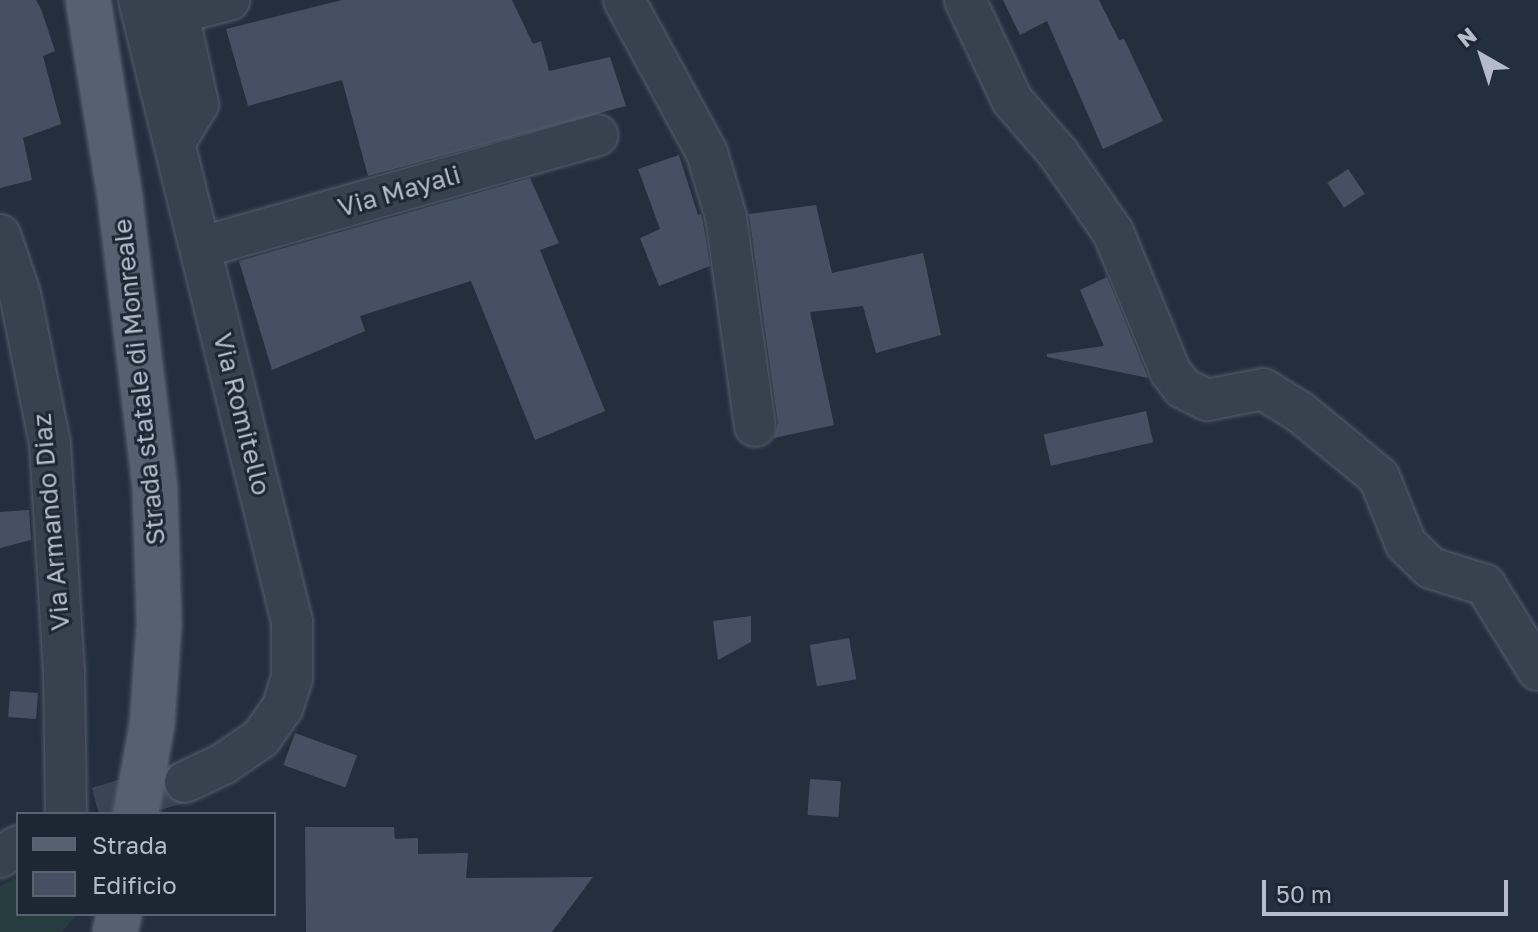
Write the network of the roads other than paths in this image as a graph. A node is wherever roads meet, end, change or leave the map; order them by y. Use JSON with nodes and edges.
{"nodes":[{"id":1,"x":88,"y":0,"type":"edge"},
{"id":2,"x":139,"y":0,"type":"edge"},
{"id":3,"x":229,"y":0,"type":"edge"},
{"id":4,"x":624,"y":0,"type":"edge"},
{"id":5,"x":965,"y":0,"type":"edge"},
{"id":6,"x":176,"y":6,"type":"edge"},
{"id":7,"x":597,"y":135,"type":"dead end"},
{"id":8,"x":175,"y":142,"type":"junction"},
{"id":9,"x":0,"y":235,"type":"edge"},
{"id":10,"x":202,"y":247,"type":"junction"},
{"id":11,"x":755,"y":426,"type":"dead end"},
{"id":12,"x":1538,"y":670,"type":"edge"},
{"id":13,"x":185,"y":782,"type":"tunnel mouth"},
{"id":14,"x":95,"y":812,"type":"edge"}],
"edges":[{"from":1,"to":14,"type":"main road","name":"Strada statale di Monreale"},
{"from":2,"to":8,"type":"street","name":"Via Romitello"},
{"from":3,"to":6,"type":"street"},
{"from":4,"to":11,"type":"street"},
{"from":5,"to":12,"type":"street"},
{"from":6,"to":8,"type":"street"},
{"from":7,"to":10,"type":"street","name":"Via Mayali"},
{"from":8,"to":10,"type":"street","name":"Via Romitello"},
{"from":9,"to":14,"type":"street","name":"Via Armando Diaz"},
{"from":10,"to":13,"type":"street","name":"Via Romitello"}]}
